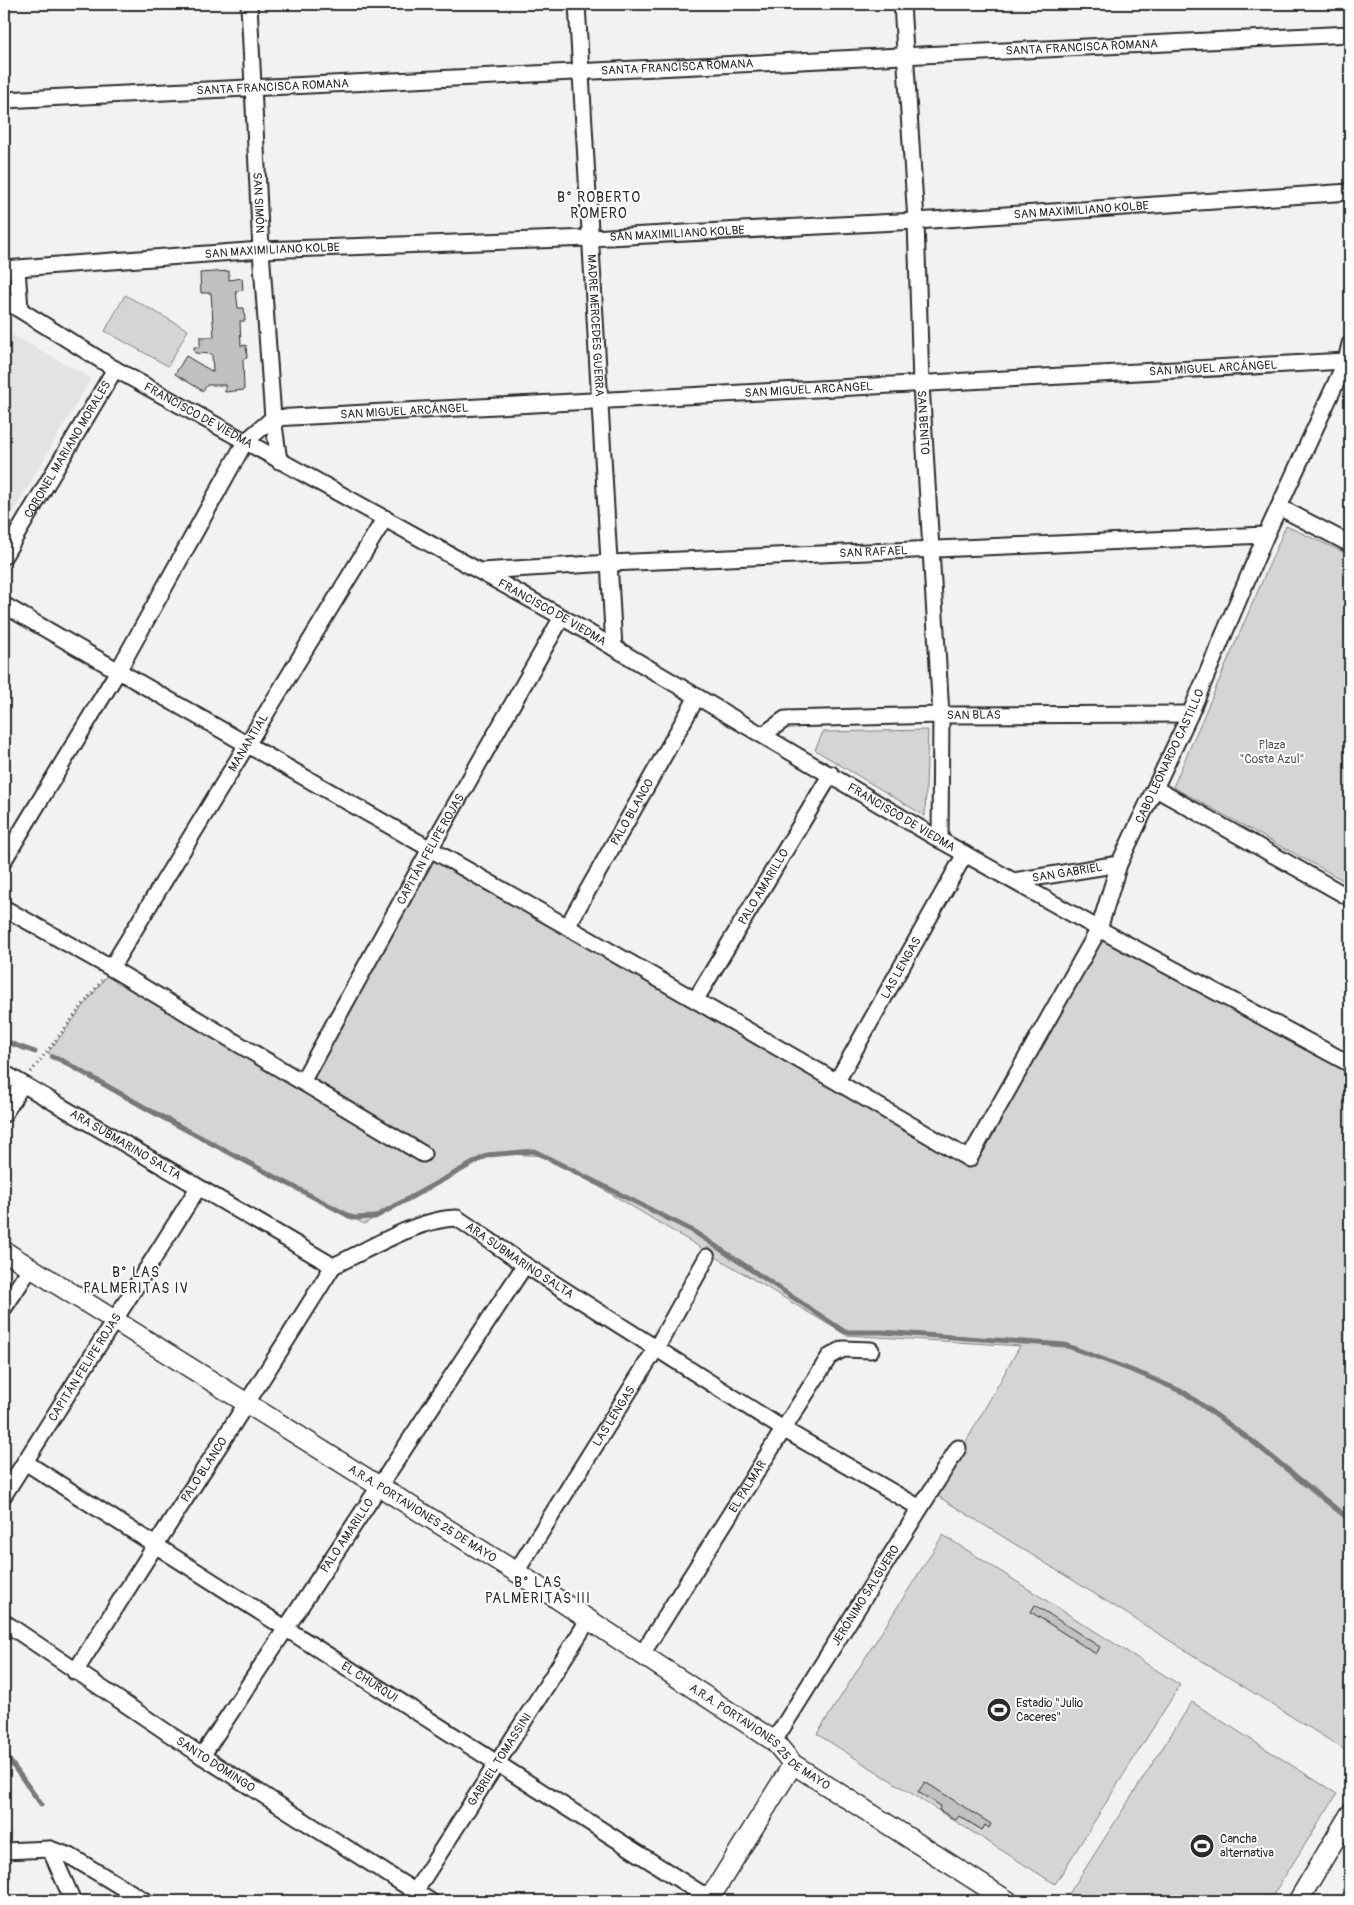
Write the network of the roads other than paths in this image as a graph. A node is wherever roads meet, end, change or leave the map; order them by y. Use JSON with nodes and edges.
{"nodes":[{"id":1,"x":248,"y":4,"type":"edge"},
{"id":2,"x":576,"y":4,"type":"edge"},
{"id":3,"x":902,"y":4,"type":"edge"},
{"id":4,"x":1350,"y":34,"type":"edge"},
{"id":5,"x":905,"y":55,"type":"junction"},
{"id":6,"x":581,"y":73,"type":"junction"},
{"id":7,"x":253,"y":88,"type":"junction"},
{"id":8,"x":4,"y":100,"type":"edge"},
{"id":9,"x":1350,"y":192,"type":"edge"},
{"id":10,"x":916,"y":221,"type":"junction"},
{"id":11,"x":590,"y":238,"type":"junction"},
{"id":12,"x":261,"y":250,"type":"junction"},
{"id":13,"x":10,"y":269,"type":"edge"},
{"id":14,"x":4,"y":300,"type":"edge"},
{"id":15,"x":20,"y":309,"type":"junction"},
{"id":16,"x":1350,"y":345,"type":"edge"},
{"id":17,"x":1346,"y":361,"type":"junction"},
{"id":18,"x":115,"y":369,"type":"junction"},
{"id":19,"x":921,"y":384,"type":"junction"},
{"id":20,"x":600,"y":402,"type":"junction"},
{"id":21,"x":273,"y":418,"type":"junction"},
{"id":22,"x":245,"y":442,"type":"junction"},
{"id":23,"x":280,"y":461,"type":"junction"},
{"id":24,"x":1278,"y":507,"type":"junction"},
{"id":25,"x":385,"y":518,"type":"junction"},
{"id":26,"x":1266,"y":535,"type":"junction"},
{"id":27,"x":1350,"y":544,"type":"edge"},
{"id":28,"x":932,"y":550,"type":"junction"},
{"id":29,"x":4,"y":556,"type":"edge"},
{"id":30,"x":610,"y":564,"type":"junction"},
{"id":31,"x":482,"y":571,"type":"junction"},
{"id":32,"x":4,"y":605,"type":"edge"},
{"id":33,"x":562,"y":617,"type":"junction"},
{"id":34,"x":614,"y":648,"type":"junction"},
{"id":35,"x":118,"y":671,"type":"junction"},
{"id":36,"x":697,"y":697,"type":"junction"},
{"id":37,"x":941,"y":714,"type":"junction"},
{"id":38,"x":1190,"y":714,"type":"junction"},
{"id":39,"x":763,"y":735,"type":"junction"},
{"id":40,"x":246,"y":745,"type":"junction"},
{"id":41,"x":831,"y":774,"type":"junction"},
{"id":42,"x":1156,"y":789,"type":"junction"},
{"id":43,"x":940,"y":840,"type":"junction"},
{"id":44,"x":430,"y":849,"type":"junction"},
{"id":45,"x":964,"y":854,"type":"junction"},
{"id":46,"x":4,"y":860,"type":"edge"},
{"id":47,"x":1119,"y":864,"type":"junction"},
{"id":48,"x":1014,"y":881,"type":"junction"},
{"id":49,"x":1350,"y":898,"type":"edge"},
{"id":50,"x":4,"y":908,"type":"edge"},
{"id":51,"x":566,"y":927,"type":"junction"},
{"id":52,"x":1099,"y":929,"type":"junction"},
{"id":53,"x":111,"y":968,"type":"junction"},
{"id":54,"x":696,"y":999,"type":"junction"},
{"id":55,"x":1350,"y":1064,"type":"edge"},
{"id":56,"x":4,"y":1073,"type":"edge"},
{"id":57,"x":836,"y":1081,"type":"junction"},
{"id":58,"x":302,"y":1082,"type":"junction"},
{"id":59,"x":22,"y":1085,"type":"junction"},
{"id":60,"x":4,"y":1114,"type":"edge"},
{"id":61,"x":423,"y":1154,"type":"dead end"},
{"id":62,"x":198,"y":1188,"type":"junction"},
{"id":63,"x":4,"y":1251,"type":"edge"},
{"id":64,"x":707,"y":1257,"type":"dead end"},
{"id":65,"x":524,"y":1265,"type":"junction"},
{"id":66,"x":333,"y":1266,"type":"junction"},
{"id":67,"x":30,"y":1267,"type":"junction"},
{"id":68,"x":4,"y":1308,"type":"edge"},
{"id":69,"x":115,"y":1321,"type":"junction"},
{"id":70,"x":657,"y":1347,"type":"junction"},
{"id":71,"x":871,"y":1350,"type":"dead end"},
{"id":72,"x":247,"y":1406,"type":"junction"},
{"id":73,"x":783,"y":1429,"type":"junction"},
{"id":74,"x":958,"y":1448,"type":"dead end"},
{"id":75,"x":25,"y":1462,"type":"junction"},
{"id":76,"x":379,"y":1485,"type":"junction"},
{"id":77,"x":4,"y":1495,"type":"edge"},
{"id":78,"x":920,"y":1508,"type":"junction"},
{"id":79,"x":154,"y":1546,"type":"junction"},
{"id":80,"x":516,"y":1572,"type":"junction"},
{"id":81,"x":589,"y":1619,"type":"junction"},
{"id":82,"x":4,"y":1622,"type":"edge"},
{"id":83,"x":285,"y":1630,"type":"junction"},
{"id":84,"x":642,"y":1654,"type":"junction"},
{"id":85,"x":75,"y":1672,"type":"junction"},
{"id":86,"x":774,"y":1741,"type":"junction"},
{"id":87,"x":202,"y":1756,"type":"junction"},
{"id":88,"x":498,"y":1762,"type":"junction"},
{"id":89,"x":793,"y":1764,"type":"junction"},
{"id":90,"x":1348,"y":1823,"type":"edge"},
{"id":91,"x":50,"y":1849,"type":"junction"},
{"id":92,"x":4,"y":1851,"type":"edge"},
{"id":93,"x":412,"y":1897,"type":"edge"},
{"id":94,"x":710,"y":1900,"type":"edge"},
{"id":95,"x":73,"y":1901,"type":"edge"},
{"id":96,"x":145,"y":1901,"type":"edge"},
{"id":97,"x":430,"y":1901,"type":"edge"},
{"id":98,"x":1008,"y":1901,"type":"edge"},
{"id":99,"x":1298,"y":1901,"type":"edge"}],
"edges":[{"from":1,"to":7,"type":"street","name":"SAN SIMÓN"},
{"from":2,"to":6,"type":"street","name":"MADRE MERCEDES GUERRA"},
{"from":3,"to":5,"type":"street","name":"SAN BENITO"},
{"from":4,"to":5,"type":"street","name":"SANTA FRANCISCA ROMANA"},
{"from":5,"to":6,"type":"street","name":"SANTA FRANCISCA ROMANA"},
{"from":5,"to":10,"type":"street","name":"SAN BENITO"},
{"from":6,"to":7,"type":"street","name":"SANTA FRANCISCA ROMANA"},
{"from":6,"to":11,"type":"street","name":"MADRE MERCEDES GUERRA"},
{"from":7,"to":8,"type":"street","name":"SANTA FRANCISCA ROMANA"},
{"from":7,"to":12,"type":"street","name":"SAN SIMÓN"},
{"from":9,"to":10,"type":"street","name":"SAN MAXIMILIANO KOLBE"},
{"from":10,"to":11,"type":"street","name":"SAN MAXIMILIANO KOLBE"},
{"from":10,"to":19,"type":"street","name":"SAN BENITO"},
{"from":11,"to":12,"type":"street","name":"SAN MAXIMILIANO KOLBE"},
{"from":11,"to":20,"type":"street","name":"MADRE MERCEDES GUERRA"},
{"from":12,"to":13,"type":"street","name":"SAN MAXIMILIANO KOLBE"},
{"from":12,"to":21,"type":"street","name":"SAN SIMÓN"},
{"from":13,"to":15,"type":"street"},
{"from":14,"to":15,"type":"street","name":"FRANCISCO DE VIEDMA"},
{"from":15,"to":18,"type":"street","name":"FRANCISCO DE VIEDMA"},
{"from":16,"to":17,"type":"street","name":"CABO LEONARDO CASTILLO"},
{"from":17,"to":19,"type":"street","name":"SAN MIGUEL ARCÁNGEL"},
{"from":17,"to":24,"type":"street","name":"CABO LEONARDO CASTILLO"},
{"from":18,"to":22,"type":"street","name":"FRANCISCO DE VIEDMA"},
{"from":18,"to":29,"type":"street","name":"CORONEL MARIANO MORALES"},
{"from":19,"to":20,"type":"street","name":"SAN MIGUEL ARCÁNGEL"},
{"from":19,"to":28,"type":"street","name":"SAN BENITO"},
{"from":20,"to":21,"type":"street","name":"SAN MIGUEL ARCÁNGEL"},
{"from":20,"to":30,"type":"street","name":"MADRE MERCEDES GUERRA"},
{"from":21,"to":22,"type":"street"},
{"from":21,"to":23,"type":"street","name":"SAN SIMÓN"},
{"from":22,"to":23,"type":"street","name":"FRANCISCO DE VIEDMA"},
{"from":22,"to":35,"type":"street"},
{"from":23,"to":25,"type":"street","name":"FRANCISCO DE VIEDMA"},
{"from":24,"to":26,"type":"street","name":"CABO LEONARDO CASTILLO"},
{"from":24,"to":27,"type":"street"},
{"from":25,"to":31,"type":"street","name":"FRANCISCO DE VIEDMA"},
{"from":25,"to":40,"type":"street","name":"MANANTIAL"},
{"from":26,"to":28,"type":"street","name":"SAN RAFAEL"},
{"from":26,"to":38,"type":"street","name":"CABO LEONARDO CASTILLO"},
{"from":28,"to":30,"type":"street","name":"SAN RAFAEL"},
{"from":28,"to":37,"type":"street","name":"SAN BENITO"},
{"from":30,"to":31,"type":"street","name":"SAN RAFAEL"},
{"from":30,"to":34,"type":"street","name":"MADRE MERCEDES GUERRA"},
{"from":31,"to":33,"type":"street","name":"FRANCISCO DE VIEDMA"},
{"from":32,"to":35,"type":"street"},
{"from":33,"to":34,"type":"street","name":"FRANCISCO DE VIEDMA"},
{"from":33,"to":44,"type":"street","name":"CAPITÁN FELIPE ROJAS"},
{"from":34,"to":36,"type":"street","name":"FRANCISCO DE VIEDMA"},
{"from":35,"to":40,"type":"street"},
{"from":35,"to":46,"type":"street"},
{"from":36,"to":39,"type":"street","name":"FRANCISCO DE VIEDMA"},
{"from":36,"to":51,"type":"street","name":"PALO BLANCO"},
{"from":37,"to":38,"type":"street","name":"SAN BLAS"},
{"from":37,"to":39,"type":"street","name":"SAN BLAS"},
{"from":37,"to":43,"type":"street","name":"SAN BENITO"},
{"from":38,"to":42,"type":"street","name":"CABO LEONARDO CASTILLO"},
{"from":39,"to":41,"type":"street","name":"FRANCISCO DE VIEDMA"},
{"from":40,"to":44,"type":"street"},
{"from":40,"to":53,"type":"street","name":"MANANTIAL"},
{"from":41,"to":43,"type":"street","name":"FRANCISCO DE VIEDMA"},
{"from":41,"to":54,"type":"street","name":"PALO AMARILLO"},
{"from":42,"to":47,"type":"street","name":"CABO LEONARDO CASTILLO"},
{"from":42,"to":49,"type":"street"},
{"from":43,"to":45,"type":"street","name":"FRANCISCO DE VIEDMA"},
{"from":44,"to":51,"type":"street"},
{"from":44,"to":58,"type":"street","name":"CAPITÁN FELIPE ROJAS"},
{"from":45,"to":48,"type":"street","name":"FRANCISCO DE VIEDMA"},
{"from":45,"to":57,"type":"street","name":"LAS LENGAS"},
{"from":47,"to":48,"type":"street","name":"SAN GABRIEL"},
{"from":47,"to":52,"type":"street","name":"CABO LEONARDO CASTILLO"},
{"from":48,"to":52,"type":"street","name":"FRANCISCO DE VIEDMA"},
{"from":50,"to":53,"type":"street"},
{"from":51,"to":54,"type":"street"},
{"from":52,"to":55,"type":"street","name":"FRANCISCO DE VIEDMA"},
{"from":52,"to":57,"type":"street","name":"CABO LEONARDO CASTILLO"},
{"from":53,"to":58,"type":"street"},
{"from":54,"to":57,"type":"street"},
{"from":56,"to":59,"type":"street","name":"ARA SUBMARINO SALTA"},
{"from":58,"to":61,"type":"street"},
{"from":59,"to":60,"type":"street"},
{"from":59,"to":62,"type":"street","name":"ARA SUBMARINO SALTA"},
{"from":62,"to":66,"type":"street","name":"ARA SUBMARINO SALTA"},
{"from":62,"to":69,"type":"street","name":"CAPITÁN FELIPE ROJAS"},
{"from":63,"to":67,"type":"street","name":"A.R.A. PORTAVIONES 25 DE MAYO"},
{"from":64,"to":70,"type":"street","name":"LAS LENGAS"},
{"from":65,"to":66,"type":"street","name":"ARA SUBMARINO SALTA"},
{"from":65,"to":70,"type":"street","name":"ARA SUBMARINO SALTA"},
{"from":65,"to":76,"type":"street","name":"PALO AMARILLO"},
{"from":66,"to":72,"type":"street","name":"PALO BLANCO"},
{"from":67,"to":68,"type":"street"},
{"from":67,"to":69,"type":"street","name":"A.R.A. PORTAVIONES 25 DE MAYO"},
{"from":69,"to":72,"type":"street","name":"A.R.A. PORTAVIONES 25 DE MAYO"},
{"from":69,"to":75,"type":"street","name":"CAPITÁN FELIPE ROJAS"},
{"from":70,"to":73,"type":"street","name":"ARA SUBMARINO SALTA"},
{"from":70,"to":80,"type":"street","name":"LAS LENGAS"},
{"from":71,"to":73,"type":"street","name":"EL PALMAR"},
{"from":72,"to":76,"type":"street","name":"A.R.A. PORTAVIONES 25 DE MAYO"},
{"from":72,"to":79,"type":"street","name":"PALO BLANCO"},
{"from":73,"to":78,"type":"street","name":"ARA SUBMARINO SALTA"},
{"from":73,"to":84,"type":"street","name":"EL PALMAR"},
{"from":74,"to":78,"type":"street","name":"JERÓNIMO SALGUERO"},
{"from":75,"to":77,"type":"street","name":"CAPITÁN FELIPE ROJAS"},
{"from":75,"to":79,"type":"street","name":"EL CHURQUI"},
{"from":76,"to":80,"type":"street","name":"A.R.A. PORTAVIONES 25 DE MAYO"},
{"from":76,"to":83,"type":"street","name":"PALO AMARILLO"},
{"from":78,"to":86,"type":"street","name":"JERÓNIMO SALGUERO"},
{"from":79,"to":83,"type":"street","name":"EL CHURQUI"},
{"from":79,"to":85,"type":"street","name":"PALO BLANCO"},
{"from":80,"to":81,"type":"street","name":"A.R.A. PORTAVIONES 25 DE MAYO"},
{"from":81,"to":84,"type":"street","name":"A.R.A. PORTAVIONES 25 DE MAYO"},
{"from":81,"to":88,"type":"street","name":"GABRIEL TOMASSINI"},
{"from":82,"to":85,"type":"street","name":"SANTO DOMINGO"},
{"from":83,"to":87,"type":"street","name":"PALO AMARILLO"},
{"from":83,"to":88,"type":"street","name":"EL CHURQUI"},
{"from":84,"to":86,"type":"street","name":"A.R.A. PORTAVIONES 25 DE MAYO"},
{"from":85,"to":87,"type":"street","name":"SANTO DOMINGO"},
{"from":86,"to":89,"type":"street","name":"A.R.A. PORTAVIONES 25 DE MAYO"},
{"from":87,"to":93,"type":"street","name":"SANTO DOMINGO"},
{"from":88,"to":93,"type":"street","name":"GABRIEL TOMASSINI"},
{"from":88,"to":94,"type":"street","name":"EL CHURQUI"},
{"from":89,"to":94,"type":"street"},
{"from":89,"to":98,"type":"street","name":"A.R.A. PORTAVIONES 25 DE MAYO"},
{"from":90,"to":99,"type":"street"},
{"from":91,"to":92,"type":"street"},
{"from":91,"to":95,"type":"street"},
{"from":91,"to":96,"type":"street"},
{"from":93,"to":97,"type":"street","name":"SANTO DOMINGO"}]}
